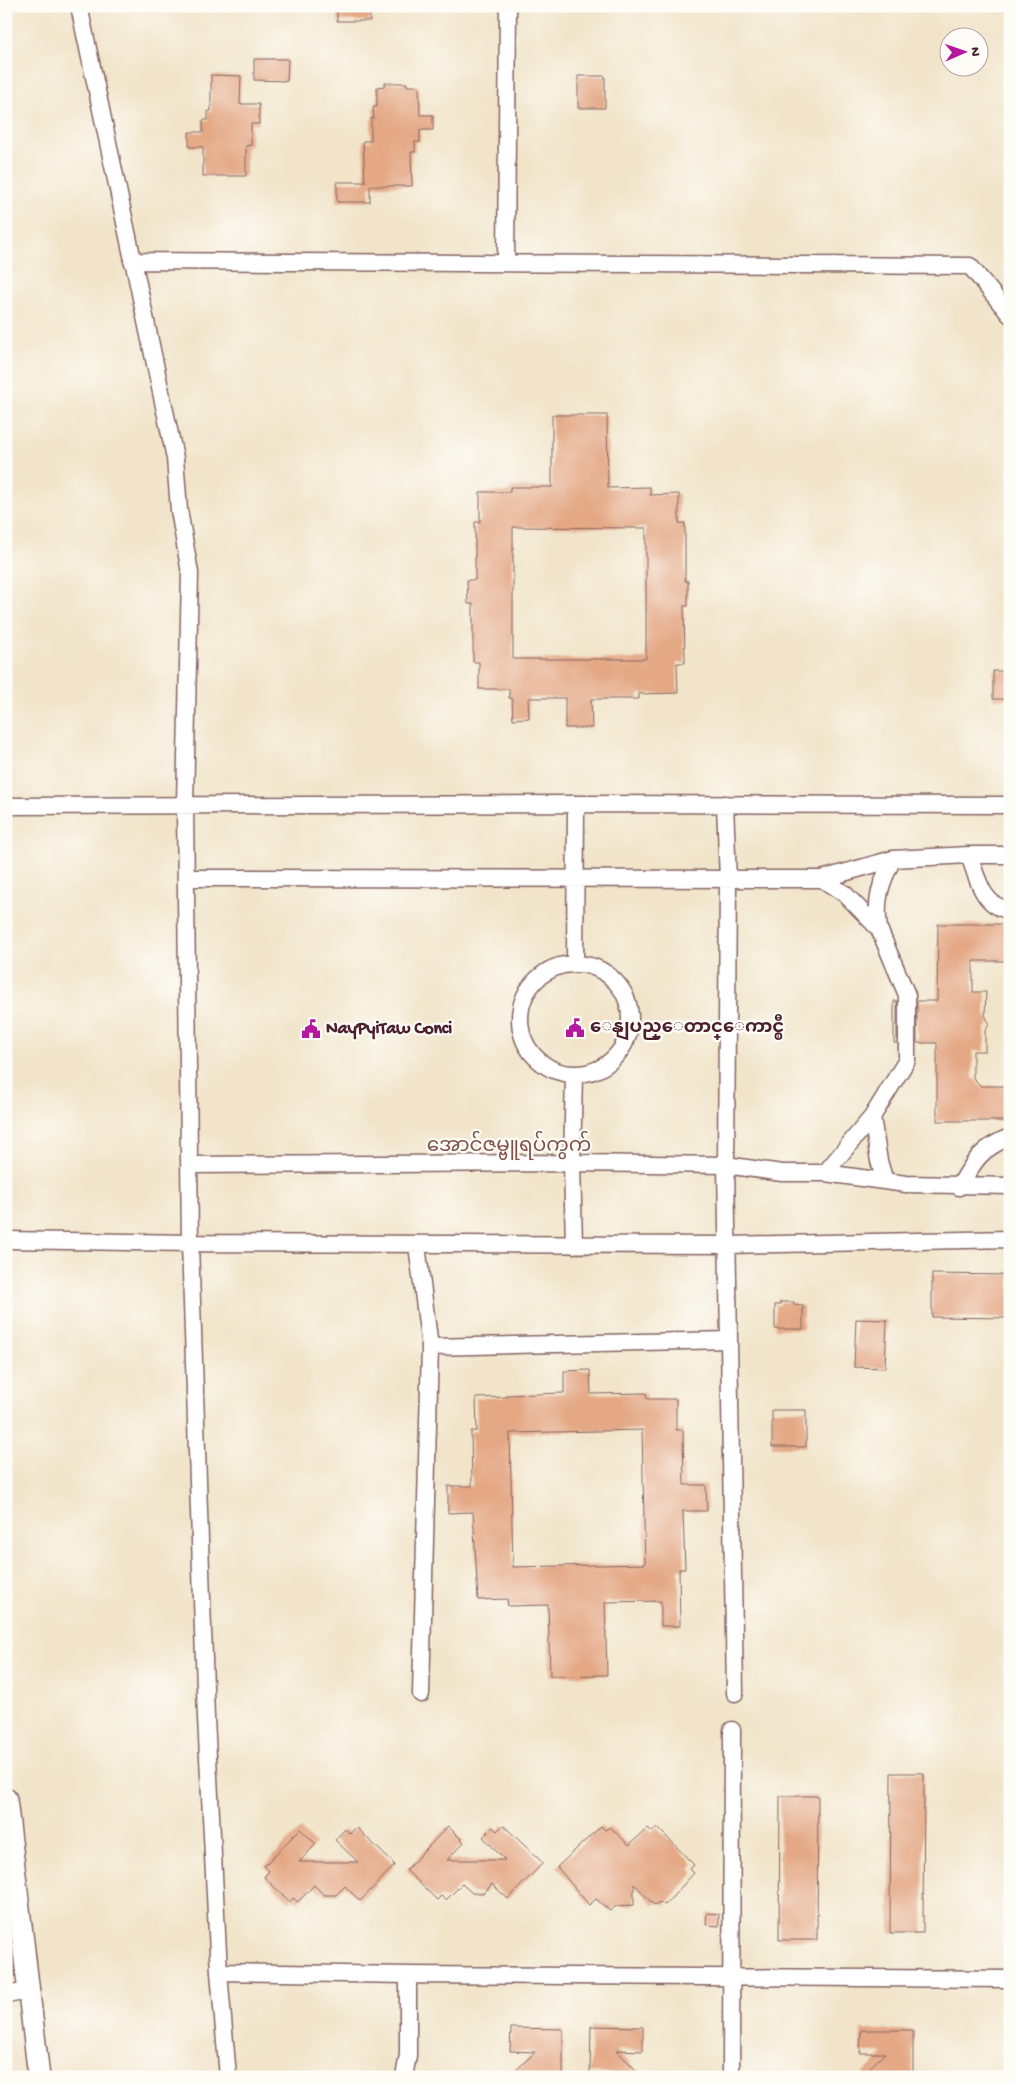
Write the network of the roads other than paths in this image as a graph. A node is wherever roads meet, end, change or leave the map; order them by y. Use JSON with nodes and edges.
{"nodes":[{"id":1,"x":79,"y":6,"type":"edge"},
{"id":2,"x":508,"y":6,"type":"edge"},
{"id":3,"x":132,"y":261,"type":"junction"},
{"id":4,"x":506,"y":262,"type":"junction"},
{"id":5,"x":1010,"y":315,"type":"edge"},
{"id":6,"x":576,"y":804,"type":"junction"},
{"id":7,"x":726,"y":804,"type":"junction"},
{"id":8,"x":185,"y":805,"type":"junction"},
{"id":9,"x":1010,"y":805,"type":"edge"},
{"id":10,"x":6,"y":806,"type":"edge"},
{"id":11,"x":969,"y":854,"type":"junction"},
{"id":12,"x":1010,"y":854,"type":"edge"},
{"id":13,"x":893,"y":859,"type":"junction"},
{"id":14,"x":187,"y":878,"type":"junction"},
{"id":15,"x":822,"y":879,"type":"junction"},
{"id":16,"x":576,"y":880,"type":"junction"},
{"id":17,"x":728,"y":880,"type":"junction"},
{"id":18,"x":1010,"y":910,"type":"edge"},
{"id":19,"x":879,"y":929,"type":"junction"},
{"id":20,"x":575,"y":963,"type":"junction"},
{"id":21,"x":574,"y":1075,"type":"junction"},
{"id":22,"x":872,"y":1117,"type":"junction"},
{"id":23,"x":1010,"y":1137,"type":"edge"},
{"id":24,"x":572,"y":1163,"type":"junction"},
{"id":25,"x":189,"y":1165,"type":"junction"},
{"id":26,"x":726,"y":1165,"type":"junction"},
{"id":27,"x":825,"y":1173,"type":"junction"},
{"id":28,"x":885,"y":1181,"type":"junction"},
{"id":29,"x":959,"y":1186,"type":"junction"},
{"id":30,"x":1010,"y":1186,"type":"edge"},
{"id":31,"x":1010,"y":1239,"type":"edge"},
{"id":32,"x":6,"y":1240,"type":"edge"},
{"id":33,"x":190,"y":1243,"type":"junction"},
{"id":34,"x":417,"y":1245,"type":"junction"},
{"id":35,"x":574,"y":1245,"type":"junction"},
{"id":36,"x":728,"y":1245,"type":"junction"},
{"id":37,"x":729,"y":1340,"type":"junction"},
{"id":38,"x":430,"y":1347,"type":"junction"},
{"id":39,"x":734,"y":1693,"type":"dead end"},
{"id":40,"x":420,"y":1694,"type":"dead end"},
{"id":41,"x":732,"y":1730,"type":"dead end"},
{"id":42,"x":6,"y":1799,"type":"edge"},
{"id":43,"x":218,"y":1972,"type":"junction"},
{"id":44,"x":408,"y":1975,"type":"junction"},
{"id":45,"x":731,"y":1978,"type":"junction"},
{"id":46,"x":1010,"y":1979,"type":"edge"},
{"id":47,"x":29,"y":1991,"type":"junction"},
{"id":48,"x":6,"y":1995,"type":"edge"},
{"id":49,"x":39,"y":2077,"type":"edge"},
{"id":50,"x":228,"y":2077,"type":"edge"},
{"id":51,"x":404,"y":2077,"type":"edge"},
{"id":52,"x":731,"y":2077,"type":"edge"}],
"edges":[{"from":1,"to":3,"type":"street"},
{"from":2,"to":4,"type":"street"},
{"from":3,"to":4,"type":"street"},
{"from":3,"to":8,"type":"street"},
{"from":4,"to":5,"type":"street"},
{"from":6,"to":7,"type":"street"},
{"from":6,"to":8,"type":"street"},
{"from":6,"to":16,"type":"street"},
{"from":7,"to":9,"type":"street"},
{"from":7,"to":17,"type":"street"},
{"from":8,"to":10,"type":"street"},
{"from":8,"to":14,"type":"street"},
{"from":11,"to":12,"type":"street"},
{"from":11,"to":13,"type":"street"},
{"from":11,"to":18,"type":"street"},
{"from":13,"to":15,"type":"street"},
{"from":13,"to":19,"type":"street"},
{"from":14,"to":16,"type":"street"},
{"from":14,"to":25,"type":"street"},
{"from":15,"to":17,"type":"street"},
{"from":15,"to":19,"type":"street"},
{"from":16,"to":17,"type":"street"},
{"from":16,"to":20,"type":"street"},
{"from":17,"to":26,"type":"street"},
{"from":19,"to":22,"type":"street"},
{"from":20,"to":21,"type":"street"},
{"from":20,"to":21,"type":"street"},
{"from":21,"to":24,"type":"street"},
{"from":22,"to":27,"type":"street"},
{"from":22,"to":28,"type":"street"},
{"from":23,"to":29,"type":"street"},
{"from":24,"to":25,"type":"street"},
{"from":24,"to":26,"type":"street"},
{"from":24,"to":35,"type":"street"},
{"from":25,"to":33,"type":"street"},
{"from":26,"to":27,"type":"street"},
{"from":26,"to":36,"type":"street"},
{"from":27,"to":28,"type":"street"},
{"from":28,"to":29,"type":"street"},
{"from":29,"to":30,"type":"street"},
{"from":31,"to":36,"type":"street"},
{"from":32,"to":33,"type":"street"},
{"from":33,"to":34,"type":"street"},
{"from":33,"to":43,"type":"street"},
{"from":34,"to":35,"type":"street"},
{"from":34,"to":38,"type":"street"},
{"from":35,"to":36,"type":"street"},
{"from":36,"to":37,"type":"street"},
{"from":37,"to":38,"type":"street"},
{"from":37,"to":39,"type":"street"},
{"from":38,"to":40,"type":"street"},
{"from":41,"to":45,"type":"street"},
{"from":42,"to":47,"type":"main road"},
{"from":43,"to":44,"type":"street"},
{"from":43,"to":50,"type":"street"},
{"from":44,"to":45,"type":"street"},
{"from":44,"to":51,"type":"street"},
{"from":45,"to":46,"type":"street"},
{"from":45,"to":52,"type":"street"},
{"from":47,"to":48,"type":"street"},
{"from":47,"to":49,"type":"main road"}]}
